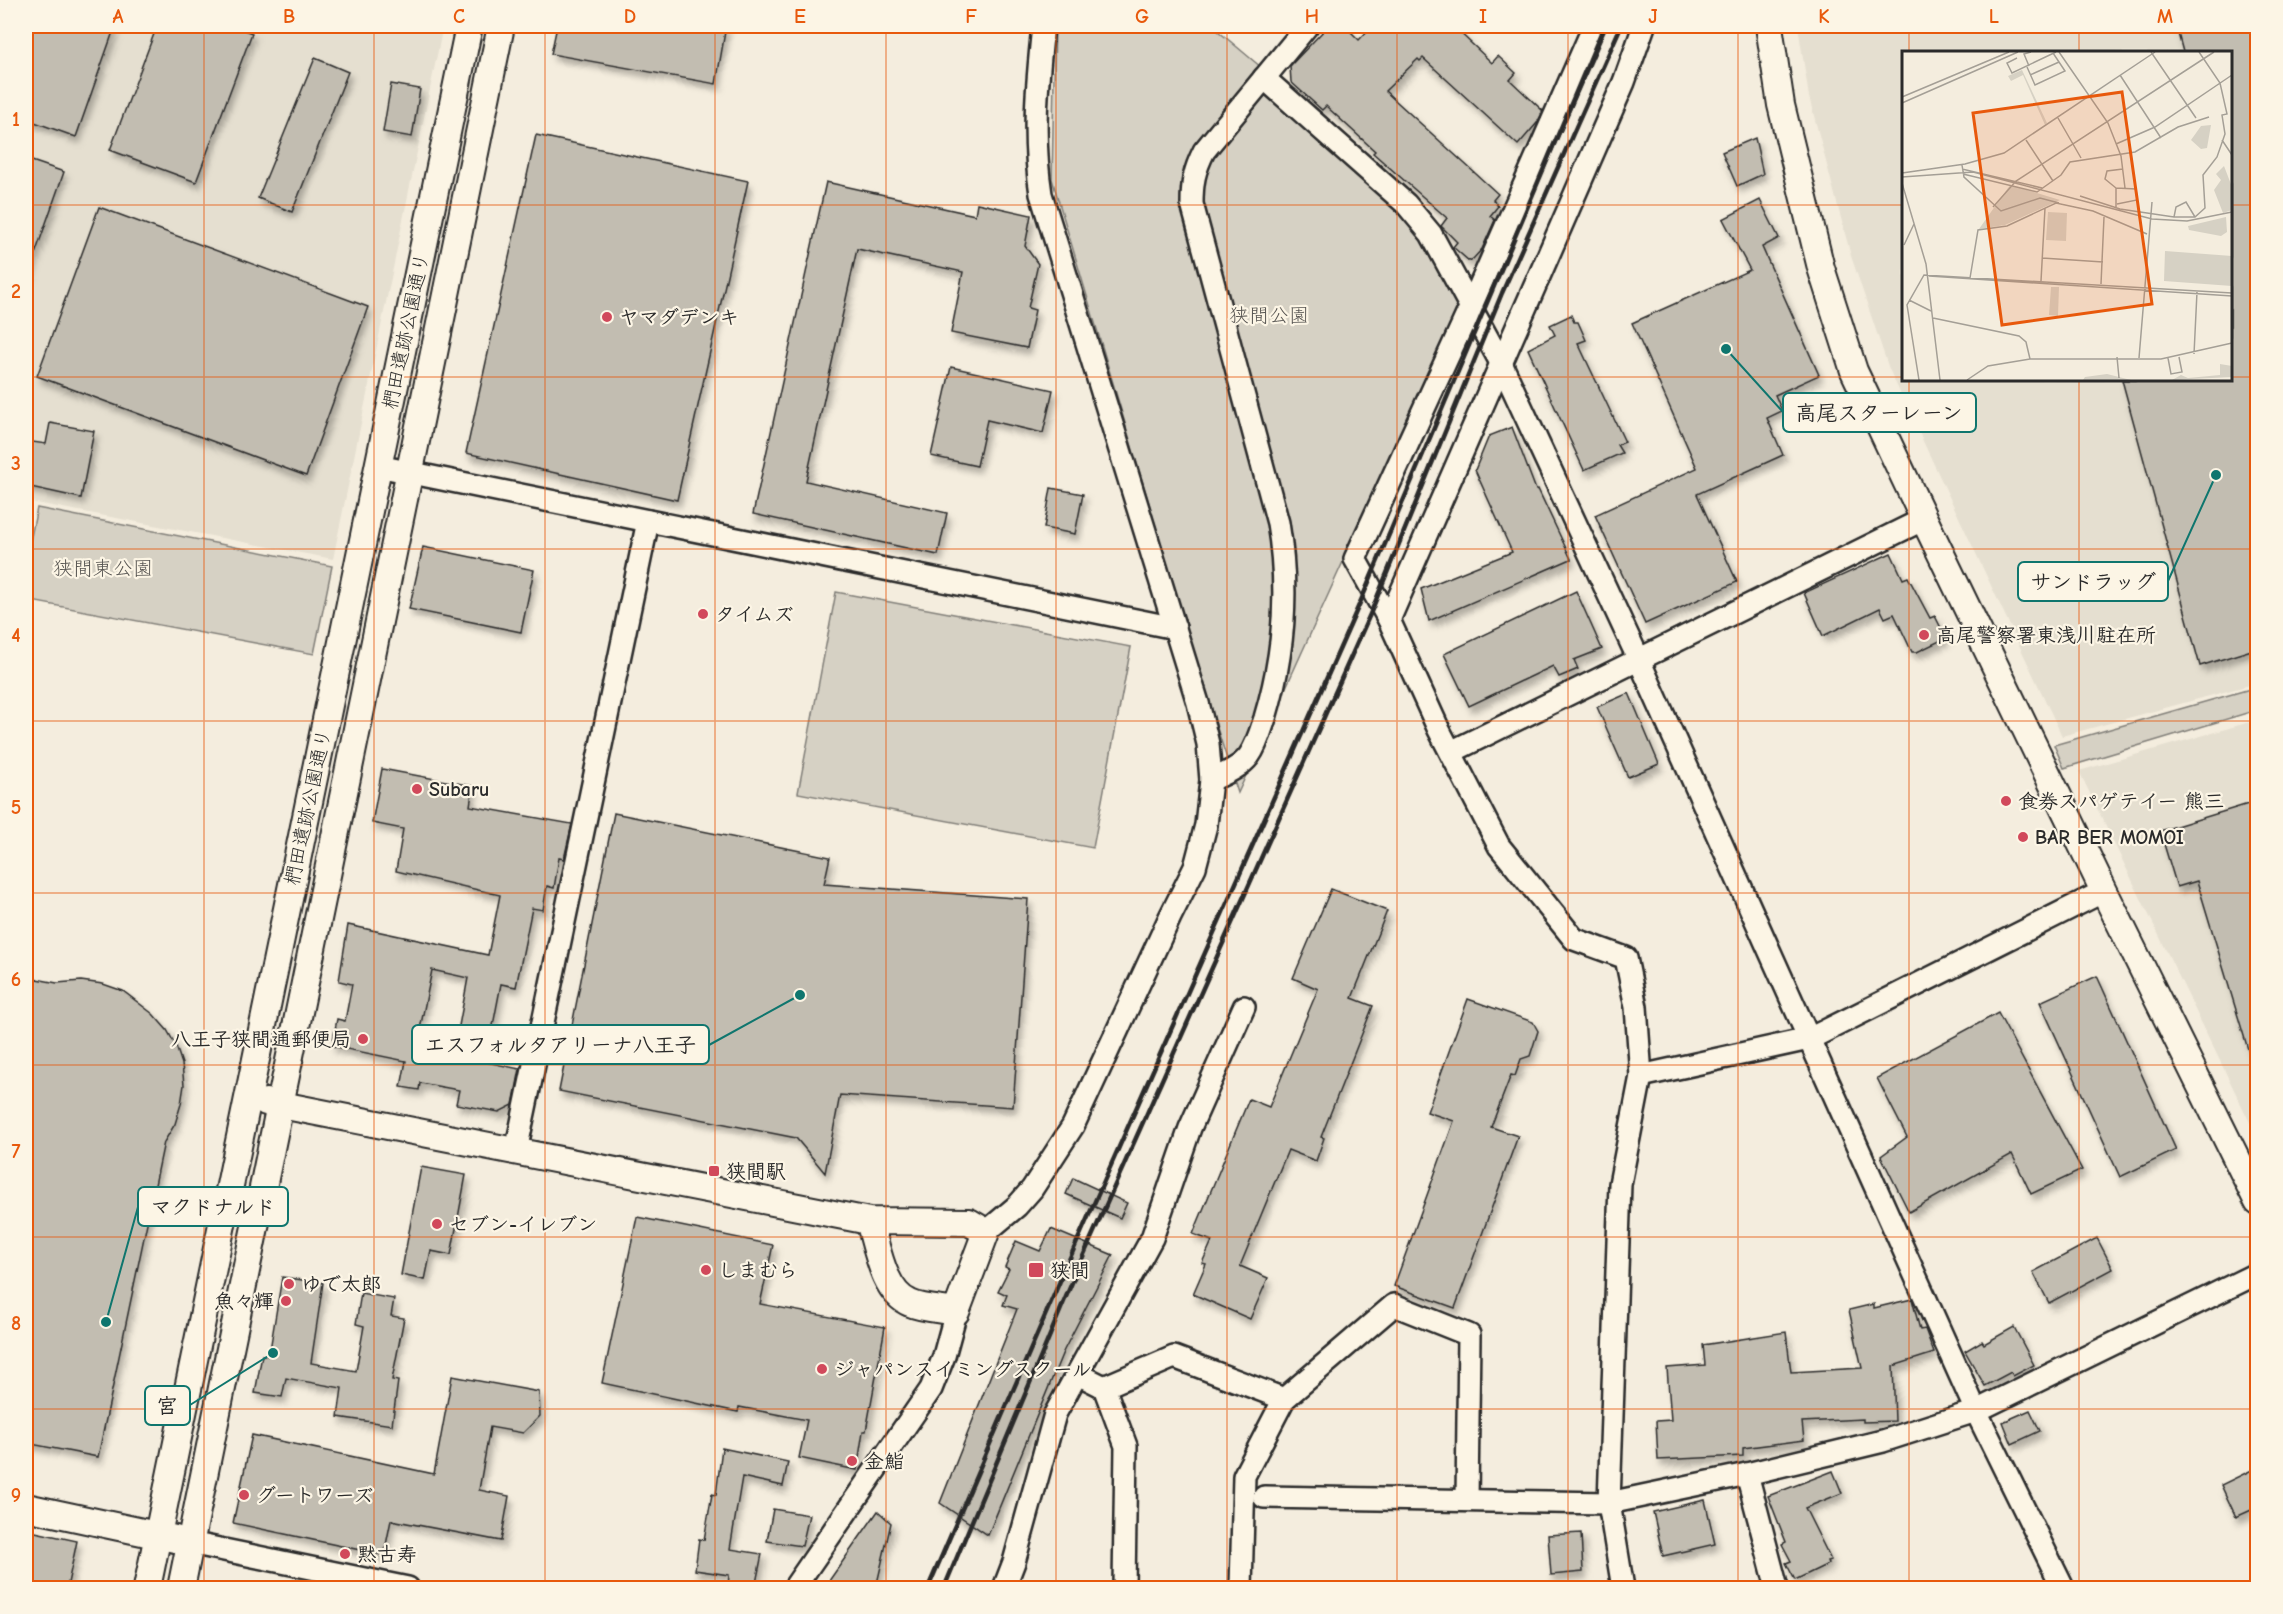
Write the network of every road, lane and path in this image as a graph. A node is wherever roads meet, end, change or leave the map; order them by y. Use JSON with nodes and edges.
{"nodes":[{"id":1,"x":469,"y":26,"type":"edge"},
{"id":2,"x":501,"y":26,"type":"edge"},
{"id":3,"x":1042,"y":26,"type":"edge"},
{"id":4,"x":1307,"y":26,"type":"edge"},
{"id":5,"x":1594,"y":26,"type":"edge"},
{"id":6,"x":1644,"y":26,"type":"edge"},
{"id":7,"x":1769,"y":26,"type":"edge"},
{"id":8,"x":1264,"y":78,"type":"junction"},
{"id":9,"x":1471,"y":306,"type":"junction"},
{"id":10,"x":1500,"y":361,"type":"junction"},
{"id":11,"x":378,"y":466,"type":"junction"},
{"id":12,"x":410,"y":473,"type":"junction"},
{"id":13,"x":1924,"y":519,"type":"junction"},
{"id":14,"x":648,"y":521,"type":"junction"},
{"id":15,"x":1389,"y":620,"type":"junction"},
{"id":16,"x":1175,"y":628,"type":"junction"},
{"id":17,"x":1639,"y":660,"type":"junction"},
{"id":18,"x":1451,"y":752,"type":"junction"},
{"id":19,"x":1210,"y":780,"type":"junction"},
{"id":20,"x":2104,"y":891,"type":"junction"},
{"id":21,"x":1244,"y":1007,"type":"dead end"},
{"id":22,"x":1809,"y":1039,"type":"junction"},
{"id":23,"x":1641,"y":1076,"type":"junction"},
{"id":24,"x":248,"y":1098,"type":"junction"},
{"id":25,"x":280,"y":1105,"type":"junction"},
{"id":26,"x":516,"y":1151,"type":"junction"},
{"id":27,"x":2258,"y":1202,"type":"edge"},
{"id":28,"x":869,"y":1221,"type":"junction"},
{"id":29,"x":986,"y":1232,"type":"junction"},
{"id":30,"x":2258,"y":1273,"type":"edge"},
{"id":31,"x":956,"y":1312,"type":"junction"},
{"id":32,"x":1078,"y":1374,"type":"junction"},
{"id":33,"x":1104,"y":1387,"type":"junction"},
{"id":34,"x":1284,"y":1399,"type":"junction"},
{"id":35,"x":1976,"y":1411,"type":"junction"},
{"id":36,"x":1747,"y":1474,"type":"junction"},
{"id":37,"x":1264,"y":1497,"type":"dead end"},
{"id":38,"x":1467,"y":1500,"type":"junction"},
{"id":39,"x":1609,"y":1503,"type":"junction"},
{"id":40,"x":26,"y":1507,"type":"edge"},
{"id":41,"x":158,"y":1535,"type":"junction"},
{"id":42,"x":190,"y":1543,"type":"junction"},
{"id":43,"x":147,"y":1588,"type":"edge"},
{"id":44,"x":181,"y":1588,"type":"edge"},
{"id":45,"x":408,"y":1588,"type":"edge"},
{"id":46,"x":794,"y":1588,"type":"edge"},
{"id":47,"x":1004,"y":1588,"type":"edge"},
{"id":48,"x":1125,"y":1588,"type":"edge"},
{"id":49,"x":1241,"y":1588,"type":"edge"},
{"id":50,"x":1623,"y":1588,"type":"edge"},
{"id":51,"x":1777,"y":1588,"type":"edge"},
{"id":52,"x":2063,"y":1588,"type":"edge"}],
"edges":[{"from":1,"to":11,"type":"street","name":"椚田遺跡公園通り"},
{"from":2,"to":12,"type":"street","name":"椚田遺跡公園通り"},
{"from":3,"to":16,"type":"street"},
{"from":4,"to":8,"type":"street"},
{"from":5,"to":9,"type":"street"},
{"from":6,"to":10,"type":"street"},
{"from":7,"to":13,"type":"street"},
{"from":8,"to":9,"type":"street"},
{"from":8,"to":19,"type":"street"},
{"from":9,"to":10,"type":"street"},
{"from":9,"to":15,"type":"street"},
{"from":10,"to":15,"type":"street"},
{"from":10,"to":17,"type":"street"},
{"from":11,"to":12,"type":"street"},
{"from":11,"to":24,"type":"street","name":"椚田遺跡公園通り"},
{"from":12,"to":14,"type":"street"},
{"from":12,"to":25,"type":"street","name":"椚田遺跡公園通り"},
{"from":13,"to":17,"type":"street"},
{"from":13,"to":20,"type":"street"},
{"from":14,"to":16,"type":"street"},
{"from":14,"to":26,"type":"street"},
{"from":15,"to":18,"type":"street"},
{"from":16,"to":19,"type":"street"},
{"from":17,"to":18,"type":"street"},
{"from":17,"to":22,"type":"street"},
{"from":18,"to":23,"type":"street"},
{"from":19,"to":29,"type":"street"},
{"from":20,"to":22,"type":"street"},
{"from":20,"to":27,"type":"street"},
{"from":21,"to":32,"type":"street"},
{"from":22,"to":23,"type":"street"},
{"from":22,"to":35,"type":"street"},
{"from":23,"to":39,"type":"street"},
{"from":24,"to":25,"type":"street"},
{"from":24,"to":41,"type":"street","name":"椚田遺跡公園通り"},
{"from":25,"to":26,"type":"street"},
{"from":25,"to":42,"type":"street","name":"椚田遺跡公園通り"},
{"from":26,"to":28,"type":"street"},
{"from":28,"to":29,"type":"street"},
{"from":28,"to":31,"type":"street"},
{"from":29,"to":31,"type":"street"},
{"from":30,"to":35,"type":"street"},
{"from":31,"to":46,"type":"street"},
{"from":32,"to":33,"type":"street"},
{"from":32,"to":47,"type":"street"},
{"from":33,"to":34,"type":"street"},
{"from":33,"to":48,"type":"street"},
{"from":34,"to":38,"type":"street"},
{"from":34,"to":49,"type":"street"},
{"from":35,"to":36,"type":"street"},
{"from":35,"to":52,"type":"street"},
{"from":36,"to":39,"type":"street"},
{"from":36,"to":51,"type":"street"},
{"from":37,"to":38,"type":"street"},
{"from":38,"to":39,"type":"street"},
{"from":39,"to":50,"type":"street"},
{"from":40,"to":41,"type":"street"},
{"from":41,"to":42,"type":"street"},
{"from":41,"to":43,"type":"street","name":"椚田遺跡公園通り"},
{"from":42,"to":44,"type":"street","name":"椚田遺跡公園通り"},
{"from":42,"to":45,"type":"street"}]}
